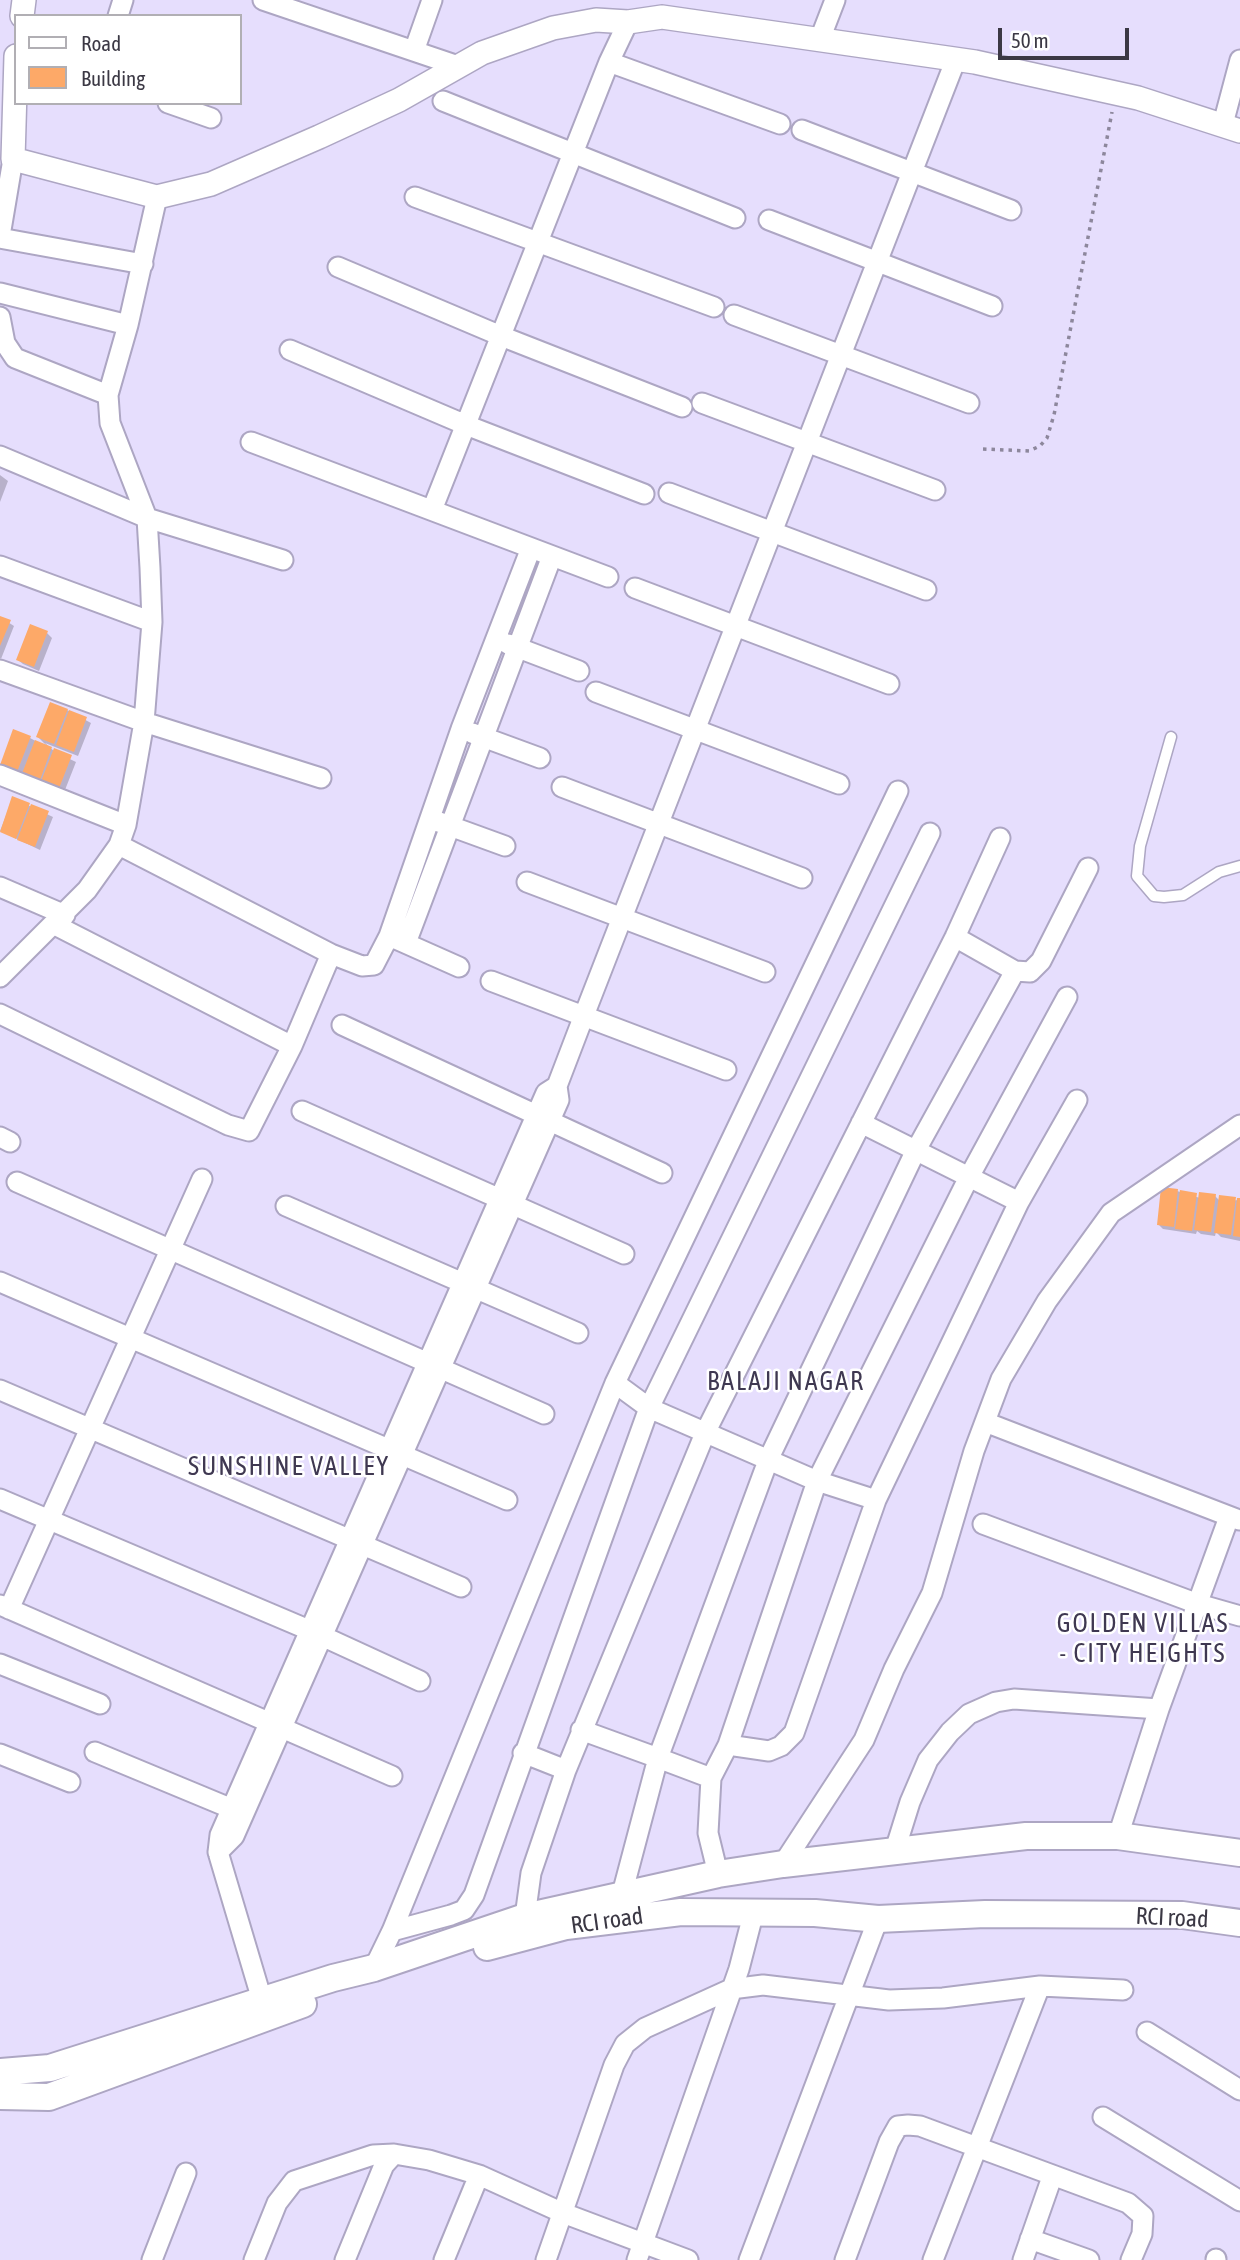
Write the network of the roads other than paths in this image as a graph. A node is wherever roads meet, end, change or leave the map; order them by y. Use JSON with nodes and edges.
{"nodes":[{"id":1,"x":263,"y":0,"type":"edge"},
{"id":2,"x":432,"y":0,"type":"edge"},
{"id":3,"x":835,"y":0,"type":"edge"},
{"id":4,"x":628,"y":22,"type":"junction"},
{"id":5,"x":820,"y":39,"type":"junction"},
{"id":6,"x":414,"y":51,"type":"junction"},
{"id":7,"x":956,"y":59,"type":"junction"},
{"id":8,"x":1240,"y":60,"type":"edge"},
{"id":9,"x":14,"y":61,"type":"edge"},
{"id":10,"x":609,"y":62,"type":"junction"},
{"id":11,"x":458,"y":66,"type":"junction"},
{"id":12,"x":7,"y":79,"type":"edge"},
{"id":13,"x":443,"y":102,"type":"dead end"},
{"id":14,"x":174,"y":105,"type":"edge"},
{"id":15,"x":212,"y":118,"type":"dead end"},
{"id":16,"x":780,"y":124,"type":"dead end"},
{"id":17,"x":1231,"y":127,"type":"edge"},
{"id":18,"x":802,"y":130,"type":"dead end"},
{"id":19,"x":572,"y":154,"type":"junction"},
{"id":20,"x":13,"y":159,"type":"junction"},
{"id":21,"x":913,"y":171,"type":"junction"},
{"id":22,"x":158,"y":197,"type":"junction"},
{"id":23,"x":415,"y":197,"type":"dead end"},
{"id":24,"x":1011,"y":209,"type":"dead end"},
{"id":25,"x":735,"y":218,"type":"dead end"},
{"id":26,"x":769,"y":220,"type":"dead end"},
{"id":27,"x":0,"y":237,"type":"edge"},
{"id":28,"x":537,"y":243,"type":"junction"},
{"id":29,"x":878,"y":260,"type":"junction"},
{"id":30,"x":143,"y":264,"type":"junction"},
{"id":31,"x":338,"y":267,"type":"dead end"},
{"id":32,"x":0,"y":293,"type":"edge"},
{"id":33,"x":992,"y":306,"type":"dead end"},
{"id":34,"x":714,"y":307,"type":"dead end"},
{"id":35,"x":734,"y":315,"type":"dead end"},
{"id":36,"x":0,"y":317,"type":"edge"},
{"id":37,"x":128,"y":325,"type":"junction"},
{"id":38,"x":501,"y":336,"type":"junction"},
{"id":39,"x":290,"y":350,"type":"dead end"},
{"id":40,"x":841,"y":355,"type":"junction"},
{"id":41,"x":107,"y":395,"type":"junction"},
{"id":42,"x":702,"y":403,"type":"dead end"},
{"id":43,"x":969,"y":403,"type":"dead end"},
{"id":44,"x":682,"y":407,"type":"dead end"},
{"id":45,"x":466,"y":425,"type":"junction"},
{"id":46,"x":807,"y":441,"type":"junction"},
{"id":47,"x":251,"y":442,"type":"dead end"},
{"id":48,"x":0,"y":456,"type":"edge"},
{"id":49,"x":935,"y":490,"type":"dead end"},
{"id":50,"x":669,"y":493,"type":"dead end"},
{"id":51,"x":644,"y":494,"type":"dead end"},
{"id":52,"x":432,"y":510,"type":"junction"},
{"id":53,"x":147,"y":518,"type":"junction"},
{"id":54,"x":772,"y":532,"type":"junction"},
{"id":55,"x":531,"y":548,"type":"junction"},
{"id":56,"x":552,"y":556,"type":"junction"},
{"id":57,"x":284,"y":560,"type":"dead end"},
{"id":58,"x":0,"y":566,"type":"edge"},
{"id":59,"x":608,"y":577,"type":"dead end"},
{"id":60,"x":635,"y":588,"type":"dead end"},
{"id":61,"x":926,"y":590,"type":"dead end"},
{"id":62,"x":152,"y":622,"type":"junction"},
{"id":63,"x":736,"y":625,"type":"junction"},
{"id":64,"x":497,"y":640,"type":"junction"},
{"id":65,"x":518,"y":648,"type":"junction"},
{"id":66,"x":0,"y":670,"type":"edge"},
{"id":67,"x":579,"y":671,"type":"dead end"},
{"id":68,"x":889,"y":684,"type":"dead end"},
{"id":69,"x":596,"y":692,"type":"dead end"},
{"id":70,"x":144,"y":722,"type":"junction"},
{"id":71,"x":695,"y":728,"type":"junction"},
{"id":72,"x":461,"y":729,"type":"junction"},
{"id":73,"x":482,"y":737,"type":"junction"},
{"id":74,"x":1171,"y":737,"type":"dead end"},
{"id":75,"x":540,"y":758,"type":"dead end"},
{"id":76,"x":0,"y":775,"type":"edge"},
{"id":77,"x":321,"y":778,"type":"dead end"},
{"id":78,"x":839,"y":784,"type":"dead end"},
{"id":79,"x":562,"y":787,"type":"dead end"},
{"id":80,"x":898,"y":791,"type":"dead end"},
{"id":81,"x":429,"y":818,"type":"junction"},
{"id":82,"x":659,"y":822,"type":"junction"},
{"id":83,"x":126,"y":825,"type":"junction"},
{"id":84,"x":450,"y":826,"type":"junction"},
{"id":85,"x":930,"y":833,"type":"dead end"},
{"id":86,"x":1000,"y":838,"type":"dead end"},
{"id":87,"x":119,"y":845,"type":"junction"},
{"id":88,"x":505,"y":846,"type":"dead end"},
{"id":89,"x":1240,"y":866,"type":"edge"},
{"id":90,"x":1088,"y":868,"type":"dead end"},
{"id":91,"x":802,"y":878,"type":"dead end"},
{"id":92,"x":527,"y":882,"type":"dead end"},
{"id":93,"x":0,"y":887,"type":"edge"},
{"id":94,"x":622,"y":917,"type":"junction"},
{"id":95,"x":60,"y":920,"type":"junction"},
{"id":96,"x":956,"y":937,"type":"junction"},
{"id":97,"x":398,"y":939,"type":"junction"},
{"id":98,"x":331,"y":954,"type":"junction"},
{"id":99,"x":459,"y":967,"type":"dead end"},
{"id":100,"x":1015,"y":971,"type":"junction"},
{"id":101,"x":765,"y":972,"type":"dead end"},
{"id":102,"x":0,"y":977,"type":"edge"},
{"id":103,"x":491,"y":981,"type":"dead end"},
{"id":104,"x":1067,"y":997,"type":"dead end"},
{"id":105,"x":0,"y":1014,"type":"edge"},
{"id":106,"x":583,"y":1018,"type":"junction"},
{"id":107,"x":342,"y":1025,"type":"dead end"},
{"id":108,"x":292,"y":1046,"type":"junction"},
{"id":109,"x":726,"y":1070,"type":"dead end"},
{"id":110,"x":1077,"y":1100,"type":"dead end"},
{"id":111,"x":302,"y":1111,"type":"dead end"},
{"id":112,"x":543,"y":1118,"type":"junction"},
{"id":113,"x":861,"y":1123,"type":"junction"},
{"id":114,"x":1240,"y":1125,"type":"edge"},
{"id":115,"x":916,"y":1150,"type":"junction"},
{"id":116,"x":662,"y":1173,"type":"dead end"},
{"id":117,"x":969,"y":1177,"type":"junction"},
{"id":118,"x":202,"y":1179,"type":"dead end"},
{"id":119,"x":17,"y":1182,"type":"dead end"},
{"id":120,"x":507,"y":1200,"type":"junction"},
{"id":121,"x":1019,"y":1202,"type":"junction"},
{"id":122,"x":286,"y":1206,"type":"dead end"},
{"id":123,"x":170,"y":1251,"type":"junction"},
{"id":124,"x":624,"y":1254,"type":"dead end"},
{"id":125,"x":0,"y":1282,"type":"edge"},
{"id":126,"x":468,"y":1287,"type":"junction"},
{"id":127,"x":578,"y":1333,"type":"dead end"},
{"id":128,"x":131,"y":1340,"type":"junction"},
{"id":129,"x":434,"y":1366,"type":"junction"},
{"id":130,"x":615,"y":1382,"type":"junction"},
{"id":131,"x":0,"y":1390,"type":"edge"},
{"id":132,"x":649,"y":1408,"type":"junction"},
{"id":133,"x":544,"y":1414,"type":"dead end"},
{"id":134,"x":985,"y":1422,"type":"junction"},
{"id":135,"x":89,"y":1429,"type":"junction"},
{"id":136,"x":705,"y":1431,"type":"junction"},
{"id":137,"x":395,"y":1453,"type":"junction"},
{"id":138,"x":769,"y":1458,"type":"junction"},
{"id":139,"x":817,"y":1481,"type":"junction"},
{"id":140,"x":0,"y":1499,"type":"edge"},
{"id":141,"x":507,"y":1500,"type":"dead end"},
{"id":142,"x":877,"y":1500,"type":"junction"},
{"id":143,"x":1234,"y":1519,"type":"edge"},
{"id":144,"x":48,"y":1520,"type":"junction"},
{"id":145,"x":982,"y":1524,"type":"dead end"},
{"id":146,"x":356,"y":1542,"type":"junction"},
{"id":147,"x":461,"y":1587,"type":"dead end"},
{"id":148,"x":1198,"y":1604,"type":"junction"},
{"id":149,"x":4,"y":1607,"type":"edge"},
{"id":150,"x":1240,"y":1616,"type":"edge"},
{"id":151,"x":315,"y":1633,"type":"junction"},
{"id":152,"x":0,"y":1664,"type":"edge"},
{"id":153,"x":420,"y":1681,"type":"dead end"},
{"id":154,"x":100,"y":1704,"type":"dead end"},
{"id":155,"x":1159,"y":1709,"type":"junction"},
{"id":156,"x":274,"y":1724,"type":"junction"},
{"id":157,"x":581,"y":1730,"type":"junction"},
{"id":158,"x":728,"y":1745,"type":"junction"},
{"id":159,"x":95,"y":1752,"type":"dead end"},
{"id":160,"x":523,"y":1753,"type":"junction"},
{"id":161,"x":0,"y":1754,"type":"edge"},
{"id":162,"x":658,"y":1758,"type":"junction"},
{"id":163,"x":566,"y":1770,"type":"junction"},
{"id":164,"x":391,"y":1776,"type":"dead end"},
{"id":165,"x":711,"y":1778,"type":"junction"},
{"id":166,"x":70,"y":1782,"type":"dead end"},
{"id":167,"x":236,"y":1811,"type":"junction"},
{"id":168,"x":1118,"y":1836,"type":"junction"},
{"id":169,"x":895,"y":1850,"type":"junction"},
{"id":170,"x":1240,"y":1853,"type":"edge"},
{"id":171,"x":783,"y":1864,"type":"junction"},
{"id":172,"x":718,"y":1874,"type":"junction"},
{"id":173,"x":621,"y":1894,"type":"junction"},
{"id":174,"x":754,"y":1911,"type":"junction"},
{"id":175,"x":526,"y":1917,"type":"junction"},
{"id":176,"x":878,"y":1919,"type":"junction"},
{"id":177,"x":1240,"y":1923,"type":"edge"},
{"id":178,"x":392,"y":1931,"type":"junction"},
{"id":179,"x":374,"y":1968,"type":"junction"},
{"id":180,"x":1040,"y":1986,"type":"junction"},
{"id":181,"x":731,"y":1989,"type":"junction"},
{"id":182,"x":1124,"y":1990,"type":"dead end"},
{"id":183,"x":849,"y":1995,"type":"junction"},
{"id":184,"x":262,"y":2000,"type":"junction"},
{"id":185,"x":1147,"y":2032,"type":"dead end"},
{"id":186,"x":0,"y":2072,"type":"edge"},
{"id":187,"x":1240,"y":2090,"type":"edge"},
{"id":188,"x":0,"y":2096,"type":"edge"},
{"id":189,"x":1104,"y":2117,"type":"dead end"},
{"id":190,"x":978,"y":2148,"type":"junction"},
{"id":191,"x":394,"y":2154,"type":"junction"},
{"id":192,"x":186,"y":2173,"type":"dead end"},
{"id":193,"x":479,"y":2175,"type":"junction"},
{"id":194,"x":1052,"y":2176,"type":"junction"},
{"id":195,"x":1240,"y":2202,"type":"edge"},
{"id":196,"x":564,"y":2213,"type":"junction"},
{"id":197,"x":1030,"y":2239,"type":"junction"},
{"id":198,"x":640,"y":2252,"type":"edge"},
{"id":199,"x":152,"y":2260,"type":"edge"},
{"id":200,"x":254,"y":2260,"type":"edge"},
{"id":201,"x":345,"y":2260,"type":"edge"},
{"id":202,"x":444,"y":2260,"type":"edge"},
{"id":203,"x":546,"y":2260,"type":"edge"},
{"id":204,"x":688,"y":2260,"type":"edge"},
{"id":205,"x":749,"y":2260,"type":"edge"},
{"id":206,"x":845,"y":2260,"type":"edge"},
{"id":207,"x":933,"y":2260,"type":"edge"},
{"id":208,"x":1023,"y":2260,"type":"edge"},
{"id":209,"x":1089,"y":2260,"type":"edge"},
{"id":210,"x":1131,"y":2260,"type":"edge"}],
"edges":[{"from":1,"to":6,"type":"street"},
{"from":2,"to":6,"type":"street"},
{"from":3,"to":5,"type":"street"},
{"from":4,"to":5,"type":"street"},
{"from":4,"to":10,"type":"street"},
{"from":4,"to":11,"type":"street"},
{"from":5,"to":7,"type":"street"},
{"from":6,"to":11,"type":"street"},
{"from":7,"to":17,"type":"street"},
{"from":7,"to":21,"type":"street"},
{"from":8,"to":17,"type":"street"},
{"from":9,"to":12,"type":"street"},
{"from":10,"to":16,"type":"street"},
{"from":10,"to":19,"type":"street"},
{"from":11,"to":22,"type":"street"},
{"from":12,"to":20,"type":"street"},
{"from":13,"to":19,"type":"street"},
{"from":14,"to":15,"type":"street"},
{"from":18,"to":21,"type":"street"},
{"from":19,"to":25,"type":"street"},
{"from":19,"to":28,"type":"street"},
{"from":20,"to":22,"type":"street"},
{"from":20,"to":27,"type":"street"},
{"from":21,"to":24,"type":"street"},
{"from":21,"to":29,"type":"street"},
{"from":22,"to":30,"type":"street"},
{"from":23,"to":28,"type":"street"},
{"from":26,"to":29,"type":"street"},
{"from":27,"to":30,"type":"street"},
{"from":28,"to":34,"type":"street"},
{"from":28,"to":38,"type":"street"},
{"from":29,"to":33,"type":"street"},
{"from":29,"to":40,"type":"street"},
{"from":30,"to":37,"type":"street"},
{"from":31,"to":38,"type":"street"},
{"from":32,"to":37,"type":"street"},
{"from":35,"to":40,"type":"street"},
{"from":36,"to":41,"type":"street"},
{"from":37,"to":41,"type":"street"},
{"from":38,"to":44,"type":"street"},
{"from":38,"to":45,"type":"street"},
{"from":39,"to":45,"type":"street"},
{"from":40,"to":43,"type":"street"},
{"from":40,"to":46,"type":"street"},
{"from":41,"to":53,"type":"street"},
{"from":42,"to":46,"type":"street"},
{"from":45,"to":51,"type":"street"},
{"from":45,"to":52,"type":"street"},
{"from":46,"to":49,"type":"street"},
{"from":46,"to":54,"type":"street"},
{"from":47,"to":52,"type":"street"},
{"from":48,"to":53,"type":"street"},
{"from":50,"to":54,"type":"street"},
{"from":52,"to":55,"type":"street"},
{"from":53,"to":57,"type":"street"},
{"from":53,"to":62,"type":"street"},
{"from":54,"to":61,"type":"street"},
{"from":54,"to":63,"type":"street"},
{"from":55,"to":56,"type":"street"},
{"from":55,"to":64,"type":"street"},
{"from":56,"to":59,"type":"street"},
{"from":56,"to":65,"type":"street"},
{"from":58,"to":62,"type":"street"},
{"from":60,"to":63,"type":"street"},
{"from":62,"to":70,"type":"street"},
{"from":63,"to":68,"type":"street"},
{"from":63,"to":71,"type":"street"},
{"from":64,"to":65,"type":"street"},
{"from":64,"to":72,"type":"street"},
{"from":65,"to":67,"type":"street"},
{"from":65,"to":73,"type":"street"},
{"from":66,"to":70,"type":"street"},
{"from":69,"to":71,"type":"street"},
{"from":70,"to":77,"type":"street"},
{"from":70,"to":83,"type":"street"},
{"from":71,"to":78,"type":"street"},
{"from":71,"to":82,"type":"street"},
{"from":72,"to":73,"type":"street"},
{"from":72,"to":81,"type":"street"},
{"from":73,"to":75,"type":"street"},
{"from":73,"to":84,"type":"street"},
{"from":74,"to":89,"type":"lane"},
{"from":76,"to":83,"type":"street"},
{"from":79,"to":82,"type":"street"},
{"from":80,"to":130,"type":"street"},
{"from":81,"to":84,"type":"street"},
{"from":81,"to":97,"type":"street"},
{"from":82,"to":91,"type":"street"},
{"from":82,"to":94,"type":"street"},
{"from":83,"to":87,"type":"street"},
{"from":84,"to":88,"type":"street"},
{"from":84,"to":97,"type":"street"},
{"from":85,"to":132,"type":"street"},
{"from":86,"to":96,"type":"street"},
{"from":87,"to":95,"type":"street"},
{"from":87,"to":98,"type":"street"},
{"from":90,"to":100,"type":"street"},
{"from":92,"to":94,"type":"street"},
{"from":93,"to":95,"type":"street"},
{"from":94,"to":101,"type":"street"},
{"from":94,"to":106,"type":"street"},
{"from":95,"to":102,"type":"street"},
{"from":95,"to":108,"type":"street"},
{"from":96,"to":100,"type":"street"},
{"from":96,"to":113,"type":"street"},
{"from":97,"to":98,"type":"street"},
{"from":97,"to":99,"type":"street"},
{"from":98,"to":108,"type":"street"},
{"from":100,"to":115,"type":"street"},
{"from":103,"to":106,"type":"street"},
{"from":104,"to":117,"type":"street"},
{"from":105,"to":108,"type":"street"},
{"from":106,"to":109,"type":"street"},
{"from":106,"to":112,"type":"street"},
{"from":107,"to":112,"type":"street"},
{"from":110,"to":121,"type":"street"},
{"from":111,"to":120,"type":"street"},
{"from":112,"to":116,"type":"street"},
{"from":112,"to":120,"type":"street"},
{"from":113,"to":115,"type":"street"},
{"from":113,"to":136,"type":"street"},
{"from":114,"to":134,"type":"street"},
{"from":115,"to":117,"type":"street"},
{"from":115,"to":138,"type":"street"},
{"from":117,"to":121,"type":"street"},
{"from":117,"to":139,"type":"street"},
{"from":118,"to":123,"type":"street"},
{"from":119,"to":123,"type":"street"},
{"from":120,"to":124,"type":"street"},
{"from":120,"to":126,"type":"street"},
{"from":121,"to":142,"type":"street"},
{"from":122,"to":126,"type":"street"},
{"from":123,"to":128,"type":"street"},
{"from":123,"to":129,"type":"street"},
{"from":125,"to":128,"type":"street"},
{"from":126,"to":127,"type":"street"},
{"from":126,"to":129,"type":"street"},
{"from":128,"to":135,"type":"street"},
{"from":128,"to":137,"type":"street"},
{"from":129,"to":133,"type":"street"},
{"from":129,"to":137,"type":"street"},
{"from":130,"to":132,"type":"street"},
{"from":130,"to":178,"type":"street"},
{"from":131,"to":135,"type":"street"},
{"from":132,"to":136,"type":"street"},
{"from":132,"to":160,"type":"street"},
{"from":134,"to":143,"type":"street"},
{"from":134,"to":171,"type":"street"},
{"from":135,"to":144,"type":"street"},
{"from":135,"to":146,"type":"street"},
{"from":136,"to":138,"type":"street"},
{"from":136,"to":157,"type":"street"},
{"from":137,"to":141,"type":"street"},
{"from":137,"to":146,"type":"street"},
{"from":138,"to":139,"type":"street"},
{"from":138,"to":162,"type":"street"},
{"from":139,"to":142,"type":"street"},
{"from":139,"to":158,"type":"street"},
{"from":140,"to":144,"type":"street"},
{"from":142,"to":158,"type":"street"},
{"from":143,"to":148,"type":"street"},
{"from":144,"to":149,"type":"street"},
{"from":144,"to":151,"type":"street"},
{"from":145,"to":148,"type":"street"},
{"from":146,"to":147,"type":"street"},
{"from":146,"to":151,"type":"street"},
{"from":148,"to":150,"type":"street"},
{"from":148,"to":155,"type":"street"},
{"from":149,"to":156,"type":"street"},
{"from":151,"to":153,"type":"street"},
{"from":151,"to":156,"type":"street"},
{"from":152,"to":154,"type":"street"},
{"from":155,"to":168,"type":"street"},
{"from":155,"to":169,"type":"street"},
{"from":156,"to":164,"type":"street"},
{"from":156,"to":167,"type":"street"},
{"from":157,"to":162,"type":"street"},
{"from":157,"to":163,"type":"street"},
{"from":158,"to":165,"type":"street"},
{"from":159,"to":167,"type":"street"},
{"from":160,"to":163,"type":"street"},
{"from":160,"to":178,"type":"street"},
{"from":161,"to":166,"type":"street"},
{"from":162,"to":165,"type":"street"},
{"from":162,"to":173,"type":"street"},
{"from":163,"to":175,"type":"street"},
{"from":165,"to":172,"type":"street"},
{"from":167,"to":184,"type":"street"},
{"from":168,"to":169,"type":"main road"},
{"from":168,"to":170,"type":"main road"},
{"from":169,"to":171,"type":"main road"},
{"from":171,"to":172,"type":"main road"},
{"from":172,"to":173,"type":"main road"},
{"from":173,"to":175,"type":"main road"},
{"from":174,"to":176,"type":"main road","name":"RCI road"},
{"from":174,"to":181,"type":"street"},
{"from":174,"to":188,"type":"main road","name":"RCI road"},
{"from":175,"to":179,"type":"main road"},
{"from":176,"to":177,"type":"main road","name":"RCI road"},
{"from":176,"to":183,"type":"street"},
{"from":178,"to":179,"type":"street"},
{"from":179,"to":184,"type":"main road"},
{"from":180,"to":182,"type":"street"},
{"from":180,"to":183,"type":"street"},
{"from":180,"to":190,"type":"street"},
{"from":181,"to":183,"type":"street"},
{"from":181,"to":196,"type":"street"},
{"from":181,"to":198,"type":"street"},
{"from":183,"to":205,"type":"street"},
{"from":184,"to":186,"type":"main road"},
{"from":185,"to":187,"type":"street"},
{"from":189,"to":195,"type":"street"},
{"from":190,"to":194,"type":"street"},
{"from":190,"to":206,"type":"street"},
{"from":190,"to":207,"type":"street"},
{"from":191,"to":193,"type":"street"},
{"from":191,"to":200,"type":"street"},
{"from":191,"to":201,"type":"street"},
{"from":192,"to":199,"type":"street"},
{"from":193,"to":196,"type":"street"},
{"from":193,"to":202,"type":"street"},
{"from":194,"to":197,"type":"street"},
{"from":194,"to":210,"type":"street"},
{"from":196,"to":198,"type":"street"},
{"from":196,"to":203,"type":"street"},
{"from":197,"to":208,"type":"street"},
{"from":197,"to":209,"type":"street"},
{"from":198,"to":204,"type":"street"}]}
